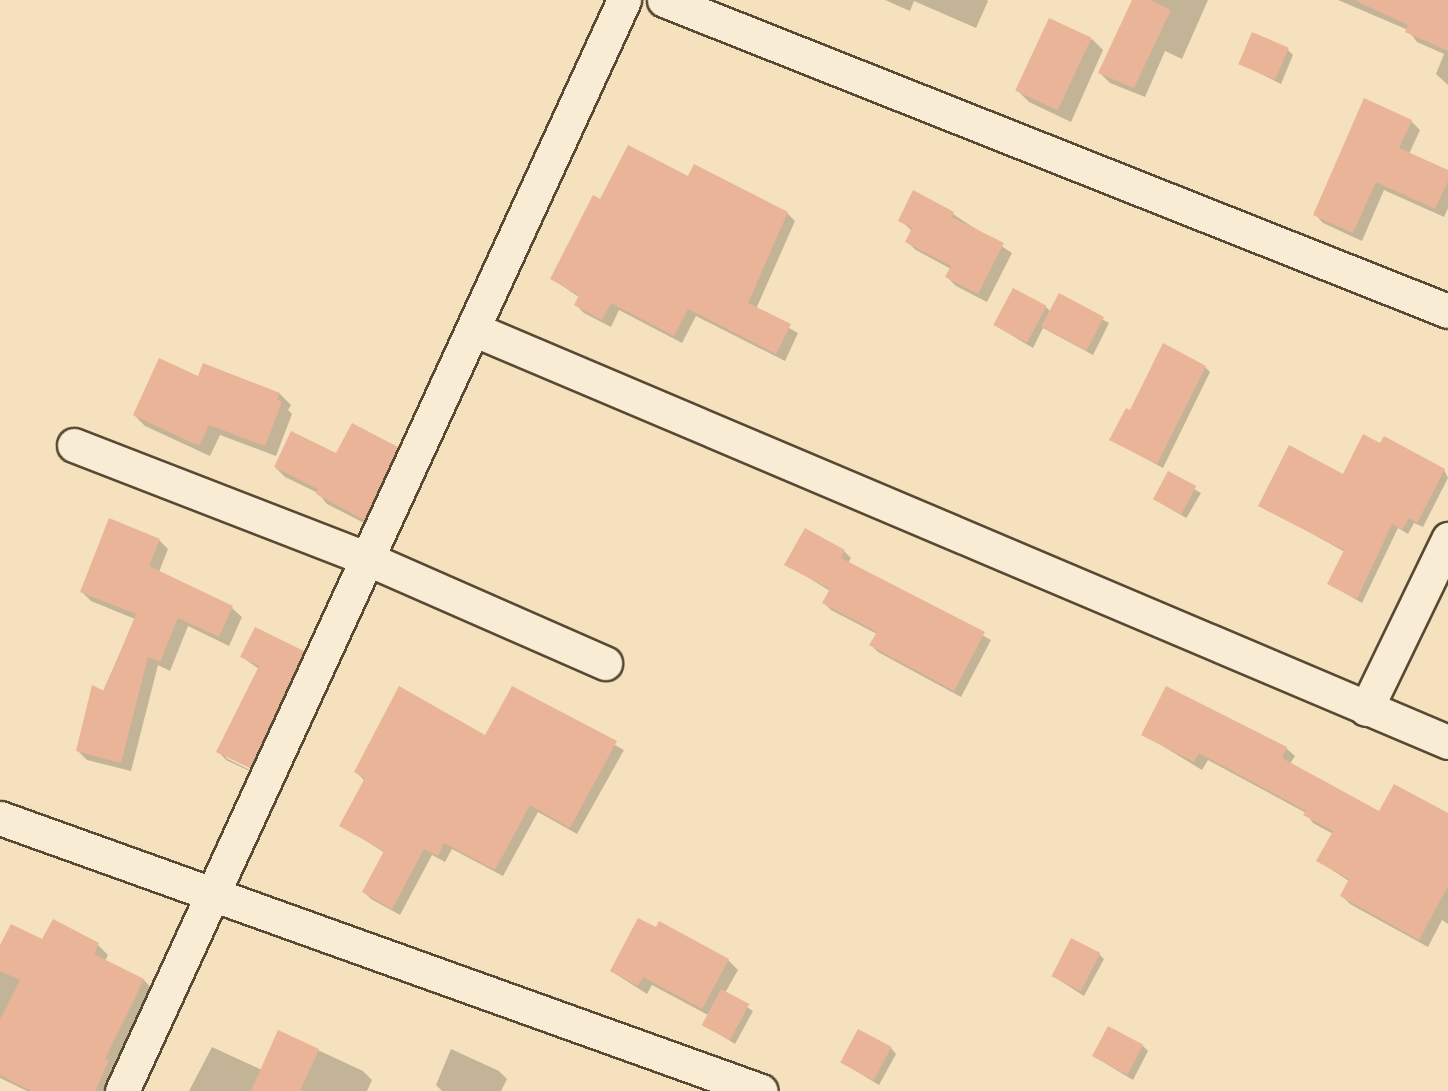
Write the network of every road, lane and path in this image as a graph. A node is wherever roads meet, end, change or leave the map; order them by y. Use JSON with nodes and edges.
{"nodes":[{"id":1,"x":624,"y":0,"type":"edge"},
{"id":2,"x":664,"y":0,"type":"edge"},
{"id":3,"x":1448,"y":312,"type":"edge"},
{"id":4,"x":473,"y":330,"type":"junction"},
{"id":5,"x":74,"y":445,"type":"dead end"},
{"id":6,"x":1448,"y":539,"type":"edge"},
{"id":7,"x":368,"y":559,"type":"junction"},
{"id":8,"x":605,"y":663,"type":"dead end"},
{"id":9,"x":1366,"y":709,"type":"junction"},
{"id":10,"x":1448,"y":742,"type":"edge"},
{"id":11,"x":0,"y":818,"type":"edge"},
{"id":12,"x":214,"y":898,"type":"junction"},
{"id":13,"x":123,"y":1091,"type":"edge"},
{"id":14,"x":761,"y":1091,"type":"edge"}],
"edges":[{"from":1,"to":4,"type":"street"},
{"from":2,"to":3,"type":"street"},
{"from":4,"to":7,"type":"street"},
{"from":4,"to":9,"type":"street"},
{"from":5,"to":7,"type":"street"},
{"from":6,"to":9,"type":"street"},
{"from":7,"to":8,"type":"street"},
{"from":7,"to":12,"type":"street"},
{"from":9,"to":10,"type":"street"},
{"from":11,"to":12,"type":"street"},
{"from":12,"to":13,"type":"street"},
{"from":12,"to":14,"type":"street"}]}
